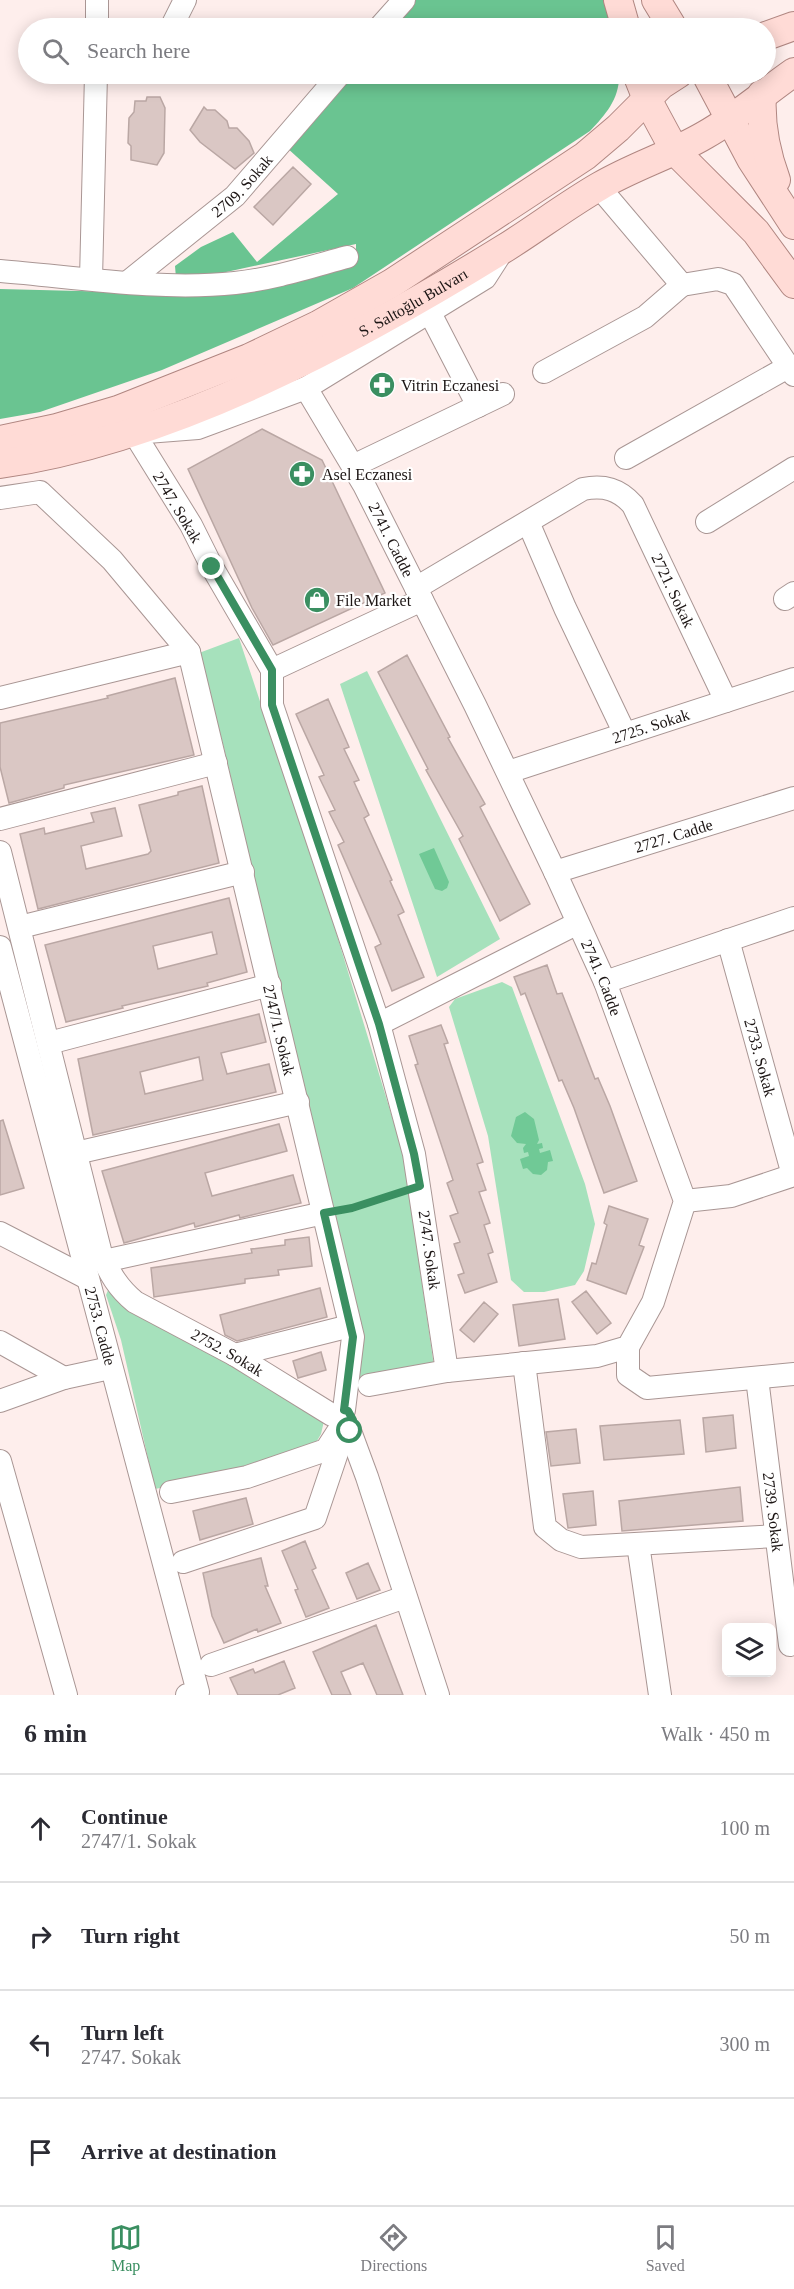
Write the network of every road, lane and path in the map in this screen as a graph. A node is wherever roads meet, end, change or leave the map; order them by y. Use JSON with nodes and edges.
{"nodes":[{"id":1,"x":97,"y":0,"type":"edge"},
{"id":2,"x":184,"y":0,"type":"edge"},
{"id":3,"x":404,"y":0,"type":"edge"},
{"id":4,"x":618,"y":0,"type":"edge"},
{"id":5,"x":656,"y":0,"type":"edge"},
{"id":6,"x":97,"y":18,"type":"edge"},
{"id":7,"x":176,"y":18,"type":"edge"},
{"id":8,"x":388,"y":18,"type":"edge"},
{"id":9,"x":623,"y":18,"type":"edge"},
{"id":10,"x":667,"y":18,"type":"edge"},
{"id":11,"x":794,"y":26,"type":"edge"},
{"id":12,"x":776,"y":32,"type":"edge"},
{"id":13,"x":794,"y":72,"type":"edge"},
{"id":14,"x":96,"y":84,"type":"edge"},
{"id":15,"x":331,"y":84,"type":"edge"},
{"id":16,"x":663,"y":84,"type":"edge"},
{"id":17,"x":712,"y":84,"type":"edge"},
{"id":18,"x":642,"y":86,"type":"edge"},
{"id":19,"x":762,"y":94,"type":"junction"},
{"id":20,"x":730,"y":119,"type":"junction"},
{"id":21,"x":675,"y":151,"type":"junction"},
{"id":22,"x":599,"y":187,"type":"junction"},
{"id":23,"x":792,"y":222,"type":"edge"},
{"id":24,"x":504,"y":248,"type":"junction"},
{"id":25,"x":347,"y":257,"type":"dead end"},
{"id":26,"x":0,"y":271,"type":"edge"},
{"id":27,"x":91,"y":279,"type":"junction"},
{"id":28,"x":129,"y":281,"type":"junction"},
{"id":29,"x":794,"y":284,"type":"edge"},
{"id":30,"x":682,"y":285,"type":"junction"},
{"id":31,"x":430,"y":313,"type":"junction"},
{"id":32,"x":791,"y":371,"type":"edge"},
{"id":33,"x":544,"y":372,"type":"dead end"},
{"id":34,"x":306,"y":388,"type":"junction"},
{"id":35,"x":503,"y":394,"type":"dead end"},
{"id":36,"x":478,"y":406,"type":"junction"},
{"id":37,"x":134,"y":433,"type":"junction"},
{"id":38,"x":0,"y":440,"type":"edge"},
{"id":39,"x":626,"y":458,"type":"dead end"},
{"id":40,"x":0,"y":464,"type":"edge"},
{"id":41,"x":353,"y":466,"type":"junction"},
{"id":42,"x":794,"y":468,"type":"edge"},
{"id":43,"x":0,"y":498,"type":"edge"},
{"id":44,"x":528,"y":522,"type":"junction"},
{"id":45,"x":707,"y":522,"type":"dead end"},
{"id":46,"x":419,"y":594,"type":"junction"},
{"id":47,"x":189,"y":652,"type":"junction"},
{"id":48,"x":272,"y":670,"type":"junction"},
{"id":49,"x":794,"y":679,"type":"edge"},
{"id":50,"x":0,"y":698,"type":"edge"},
{"id":51,"x":726,"y":701,"type":"junction"},
{"id":52,"x":624,"y":734,"type":"junction"},
{"id":53,"x":216,"y":763,"type":"junction"},
{"id":54,"x":508,"y":772,"type":"junction"},
{"id":55,"x":794,"y":798,"type":"edge"},
{"id":56,"x":0,"y":819,"type":"edge"},
{"id":57,"x":0,"y":852,"type":"edge"},
{"id":58,"x":243,"y":872,"type":"junction"},
{"id":59,"x":555,"y":872,"type":"junction"},
{"id":60,"x":794,"y":918,"type":"edge"},
{"id":61,"x":576,"y":924,"type":"junction"},
{"id":62,"x":20,"y":927,"type":"junction"},
{"id":63,"x":728,"y":940,"type":"junction"},
{"id":64,"x":0,"y":946,"type":"edge"},
{"id":65,"x":605,"y":982,"type":"junction"},
{"id":66,"x":270,"y":985,"type":"junction"},
{"id":67,"x":379,"y":1024,"type":"junction"},
{"id":68,"x":49,"y":1043,"type":"junction"},
{"id":69,"x":298,"y":1102,"type":"junction"},
{"id":70,"x":76,"y":1153,"type":"junction"},
{"id":71,"x":793,"y":1175,"type":"edge"},
{"id":72,"x":420,"y":1186,"type":"junction"},
{"id":73,"x":685,"y":1201,"type":"junction"},
{"id":74,"x":324,"y":1213,"type":"junction"},
{"id":75,"x":0,"y":1233,"type":"edge"},
{"id":76,"x":104,"y":1260,"type":"junction"},
{"id":77,"x":87,"y":1278,"type":"junction"},
{"id":78,"x":350,"y":1326,"type":"junction"},
{"id":79,"x":0,"y":1342,"type":"edge"},
{"id":80,"x":628,"y":1347,"type":"junction"},
{"id":81,"x":235,"y":1355,"type":"junction"},
{"id":82,"x":524,"y":1364,"type":"junction"},
{"id":83,"x":110,"y":1368,"type":"junction"},
{"id":84,"x":447,"y":1371,"type":"junction"},
{"id":85,"x":794,"y":1374,"type":"edge"},
{"id":86,"x":64,"y":1378,"type":"junction"},
{"id":87,"x":757,"y":1378,"type":"junction"},
{"id":88,"x":369,"y":1385,"type":"dead end"},
{"id":89,"x":0,"y":1401,"type":"edge"},
{"id":90,"x":341,"y":1425,"type":"junction"},
{"id":91,"x":0,"y":1461,"type":"edge"},
{"id":92,"x":171,"y":1492,"type":"dead end"},
{"id":93,"x":776,"y":1536,"type":"junction"},
{"id":94,"x":638,"y":1544,"type":"junction"},
{"id":95,"x":183,"y":1562,"type":"dead end"},
{"id":96,"x":405,"y":1597,"type":"junction"},
{"id":97,"x":790,"y":1646,"type":"dead end"},
{"id":98,"x":211,"y":1665,"type":"dead end"},
{"id":99,"x":66,"y":1695,"type":"edge"},
{"id":100,"x":187,"y":1695,"type":"edge"},
{"id":101,"x":438,"y":1695,"type":"edge"},
{"id":102,"x":660,"y":1695,"type":"edge"}],
"edges":[{"from":1,"to":6,"type":"street"},
{"from":2,"to":7,"type":"street"},
{"from":3,"to":8,"type":"street"},
{"from":4,"to":9,"type":"main road"},
{"from":5,"to":10,"type":"main road"},
{"from":11,"to":12,"type":"main road"},
{"from":13,"to":19,"type":"main road","name":"S. Saltoğlu Bulvarı"},
{"from":14,"to":27,"type":"street"},
{"from":15,"to":28,"type":"street","name":"2709. Sokak"},
{"from":16,"to":18,"type":"main road","name":"S. Saltoğlu Bulvarı"},
{"from":17,"to":20,"type":"main road"},
{"from":18,"to":21,"type":"main road"},
{"from":18,"to":38,"type":"main road","name":"S. Saltoğlu Bulvarı"},
{"from":19,"to":20,"type":"main road","name":"S. Saltoğlu Bulvarı"},
{"from":19,"to":23,"type":"main road"},
{"from":20,"to":21,"type":"main road","name":"S. Saltoğlu Bulvarı"},
{"from":20,"to":23,"type":"main road"},
{"from":21,"to":22,"type":"main road","name":"S. Saltoğlu Bulvarı"},
{"from":21,"to":29,"type":"main road"},
{"from":22,"to":24,"type":"main road","name":"S. Saltoğlu Bulvarı"},
{"from":22,"to":30,"type":"street"},
{"from":24,"to":31,"type":"street"},
{"from":24,"to":37,"type":"main road","name":"S. Saltoğlu Bulvarı"},
{"from":25,"to":28,"type":"street"},
{"from":26,"to":27,"type":"street"},
{"from":27,"to":28,"type":"street"},
{"from":30,"to":32,"type":"street"},
{"from":30,"to":33,"type":"street"},
{"from":31,"to":34,"type":"street"},
{"from":31,"to":36,"type":"street"},
{"from":32,"to":39,"type":"street"},
{"from":34,"to":37,"type":"street"},
{"from":34,"to":41,"type":"street","name":"2741. Cadde"},
{"from":35,"to":36,"type":"street"},
{"from":36,"to":41,"type":"street"},
{"from":37,"to":40,"type":"main road","name":"S. Saltoğlu Bulvarı"},
{"from":37,"to":48,"type":"street","name":"2747. Sokak"},
{"from":41,"to":46,"type":"street","name":"2741. Cadde"},
{"from":42,"to":45,"type":"street"},
{"from":43,"to":47,"type":"street"},
{"from":44,"to":46,"type":"street"},
{"from":44,"to":51,"type":"street","name":"2721. Sokak"},
{"from":44,"to":52,"type":"street"},
{"from":46,"to":48,"type":"street"},
{"from":46,"to":54,"type":"street","name":"2741. Cadde"},
{"from":47,"to":50,"type":"street"},
{"from":47,"to":53,"type":"street","name":"2747/1. Sokak"},
{"from":48,"to":67,"type":"street","name":"2747. Sokak"},
{"from":49,"to":51,"type":"street","name":"2725. Sokak"},
{"from":51,"to":52,"type":"street","name":"2725. Sokak"},
{"from":52,"to":54,"type":"street","name":"2725. Sokak"},
{"from":53,"to":56,"type":"street"},
{"from":53,"to":58,"type":"street","name":"2747/1. Sokak"},
{"from":54,"to":59,"type":"street","name":"2741. Cadde"},
{"from":55,"to":59,"type":"street","name":"2727. Cadde"},
{"from":57,"to":62,"type":"street"},
{"from":58,"to":62,"type":"street"},
{"from":58,"to":66,"type":"street","name":"2747/1. Sokak"},
{"from":59,"to":61,"type":"street","name":"2741. Cadde"},
{"from":60,"to":63,"type":"street"},
{"from":61,"to":65,"type":"street","name":"2741. Cadde"},
{"from":61,"to":67,"type":"street"},
{"from":62,"to":68,"type":"street"},
{"from":63,"to":65,"type":"street"},
{"from":63,"to":71,"type":"street","name":"2733. Sokak"},
{"from":64,"to":77,"type":"street","name":"2753. Cadde"},
{"from":65,"to":73,"type":"street","name":"2741. Cadde"},
{"from":66,"to":68,"type":"street"},
{"from":66,"to":69,"type":"street","name":"2747/1. Sokak"},
{"from":67,"to":72,"type":"street","name":"2747. Sokak"},
{"from":68,"to":70,"type":"street"},
{"from":69,"to":70,"type":"street"},
{"from":69,"to":74,"type":"street","name":"2747/1. Sokak"},
{"from":70,"to":76,"type":"street"},
{"from":71,"to":73,"type":"street"},
{"from":72,"to":74,"type":"path"},
{"from":72,"to":84,"type":"street","name":"2747. Sokak"},
{"from":73,"to":80,"type":"street"},
{"from":74,"to":76,"type":"street"},
{"from":74,"to":78,"type":"street","name":"2747/1. Sokak"},
{"from":75,"to":77,"type":"street"},
{"from":76,"to":81,"type":"street","name":"2752. Sokak"},
{"from":77,"to":83,"type":"street","name":"2753. Cadde"},
{"from":78,"to":81,"type":"street"},
{"from":78,"to":90,"type":"street","name":"2747/1. Sokak"},
{"from":79,"to":86,"type":"street"},
{"from":80,"to":82,"type":"street"},
{"from":80,"to":87,"type":"street"},
{"from":81,"to":90,"type":"street","name":"2752. Sokak"},
{"from":82,"to":84,"type":"street"},
{"from":82,"to":94,"type":"street"},
{"from":83,"to":86,"type":"street"},
{"from":83,"to":100,"type":"street","name":"2753. Cadde"},
{"from":84,"to":88,"type":"street"},
{"from":85,"to":87,"type":"street"},
{"from":86,"to":89,"type":"street"},
{"from":87,"to":93,"type":"street","name":"2739. Sokak"},
{"from":90,"to":92,"type":"street"},
{"from":90,"to":95,"type":"street","name":"2747/1. Sokak"},
{"from":90,"to":96,"type":"street"},
{"from":91,"to":99,"type":"street"},
{"from":93,"to":94,"type":"street"},
{"from":93,"to":97,"type":"street","name":"2739. Sokak"},
{"from":94,"to":102,"type":"street"},
{"from":96,"to":98,"type":"street"},
{"from":96,"to":101,"type":"street"}]}
